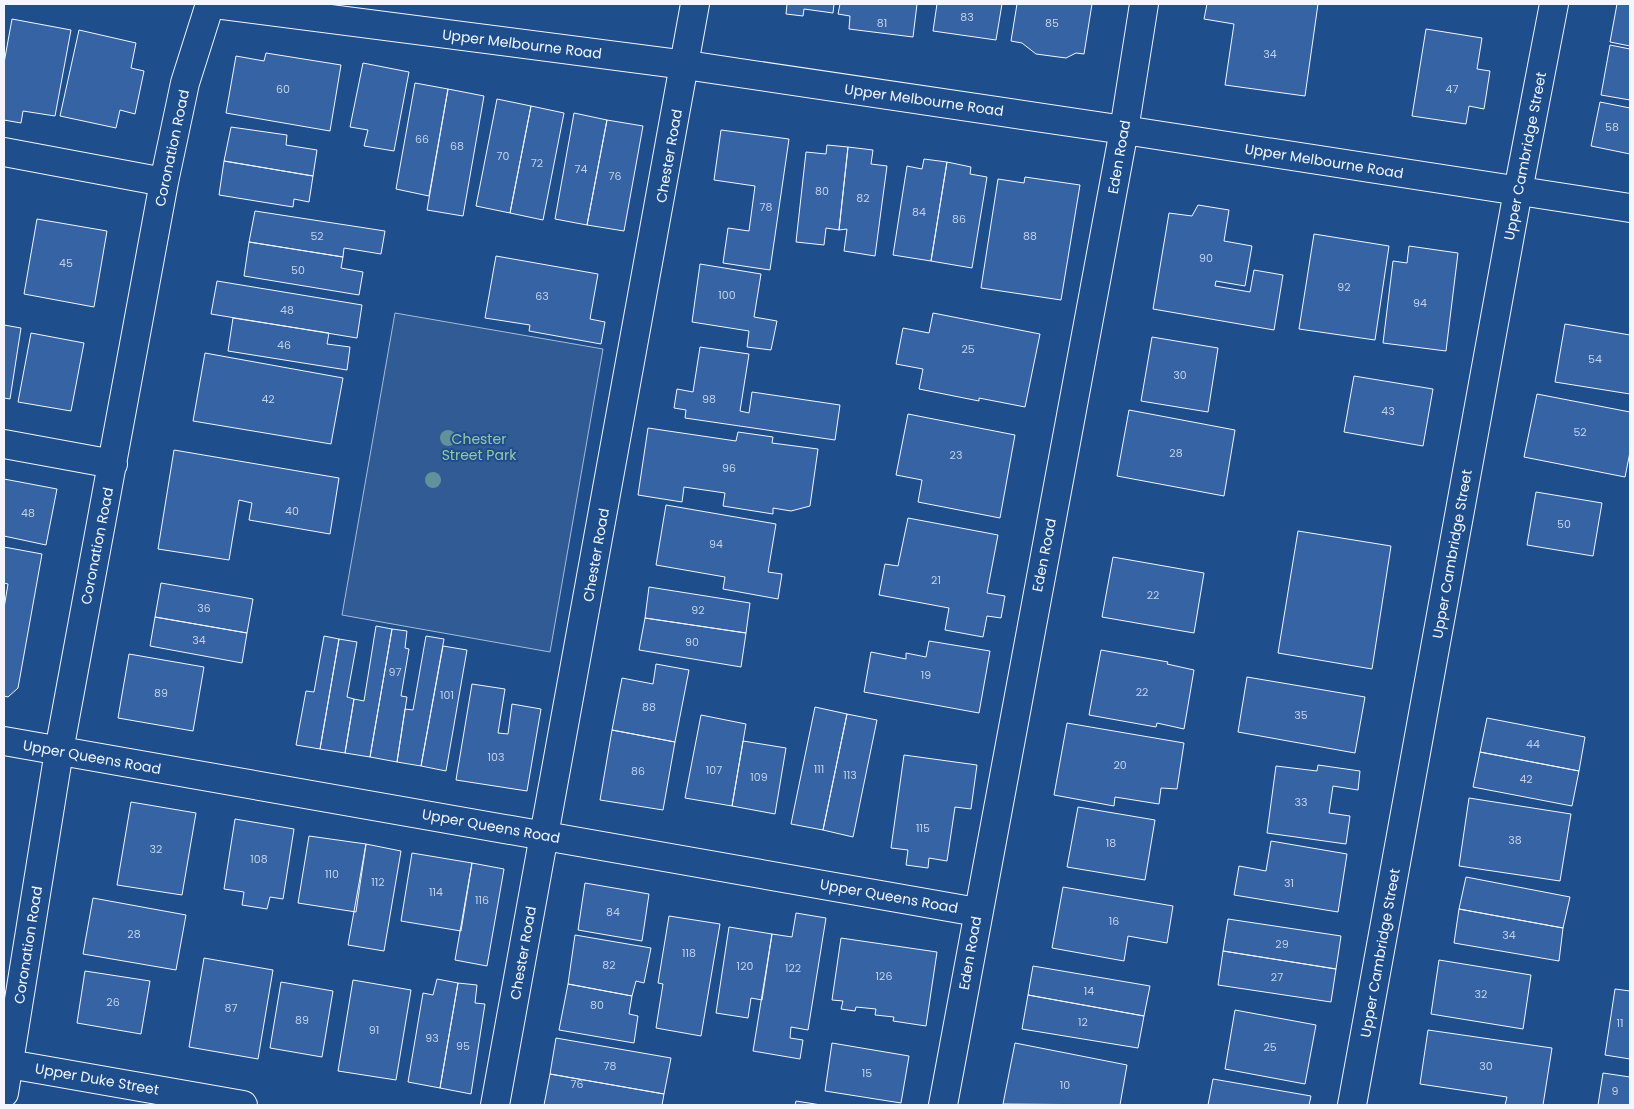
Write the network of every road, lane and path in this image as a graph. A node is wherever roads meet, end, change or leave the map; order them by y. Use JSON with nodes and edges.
{"nodes":[{"id":1,"x":210,"y":4,"type":"edge"},
{"id":2,"x":215,"y":4,"type":"edge"},
{"id":3,"x":695,"y":4,"type":"edge"},
{"id":4,"x":1144,"y":4,"type":"edge"},
{"id":5,"x":1554,"y":4,"type":"edge"},
{"id":6,"x":686,"y":66,"type":"junction"},
{"id":7,"x":1124,"y":130,"type":"junction"},
{"id":8,"x":4,"y":152,"type":"edge"},
{"id":9,"x":164,"y":182,"type":"junction"},
{"id":10,"x":1518,"y":191,"type":"junction"},
{"id":11,"x":1630,"y":208,"type":"edge"},
{"id":12,"x":4,"y":444,"type":"edge"},
{"id":13,"x":113,"y":464,"type":"junction"},
{"id":14,"x":4,"y":741,"type":"edge"},
{"id":15,"x":59,"y":751,"type":"junction"},
{"id":16,"x":544,"y":835,"type":"junction"},
{"id":17,"x":977,"y":912,"type":"junction"},
{"id":18,"x":9,"y":1049,"type":"edge"},
{"id":19,"x":4,"y":1093,"type":"edge"},
{"id":20,"x":243,"y":1105,"type":"edge"},
{"id":21,"x":495,"y":1105,"type":"edge"},
{"id":22,"x":943,"y":1105,"type":"edge"},
{"id":23,"x":1352,"y":1105,"type":"edge"}],
"edges":[{"from":1,"to":9,"type":"street","name":"Coronation Road"},
{"from":2,"to":6,"type":"street","name":"Upper Melbourne Road"},
{"from":3,"to":6,"type":"street","name":"Chester Road"},
{"from":4,"to":7,"type":"street","name":"Eden Road"},
{"from":5,"to":10,"type":"street","name":"Upper Cambridge Street"},
{"from":6,"to":7,"type":"street","name":"Upper Melbourne Road"},
{"from":6,"to":16,"type":"street","name":"Chester Road"},
{"from":7,"to":10,"type":"street","name":"Upper Melbourne Road"},
{"from":7,"to":17,"type":"street","name":"Eden Road"},
{"from":8,"to":9,"type":"street"},
{"from":9,"to":13,"type":"street","name":"Coronation Road"},
{"from":10,"to":11,"type":"street","name":"Upper Melbourne Road"},
{"from":10,"to":23,"type":"street","name":"Upper Cambridge Street"},
{"from":12,"to":13,"type":"street"},
{"from":13,"to":15,"type":"street","name":"Coronation Road"},
{"from":14,"to":15,"type":"street","name":"Upper Queens Road"},
{"from":15,"to":16,"type":"street","name":"Upper Queens Road"},
{"from":15,"to":18,"type":"street","name":"Coronation Road"},
{"from":16,"to":17,"type":"street","name":"Upper Queens Road"},
{"from":16,"to":21,"type":"street","name":"Chester Road"},
{"from":17,"to":22,"type":"street","name":"Eden Road"},
{"from":18,"to":19,"type":"street","name":"Coronation Road"},
{"from":18,"to":20,"type":"street","name":"Upper Duke Street"}]}
